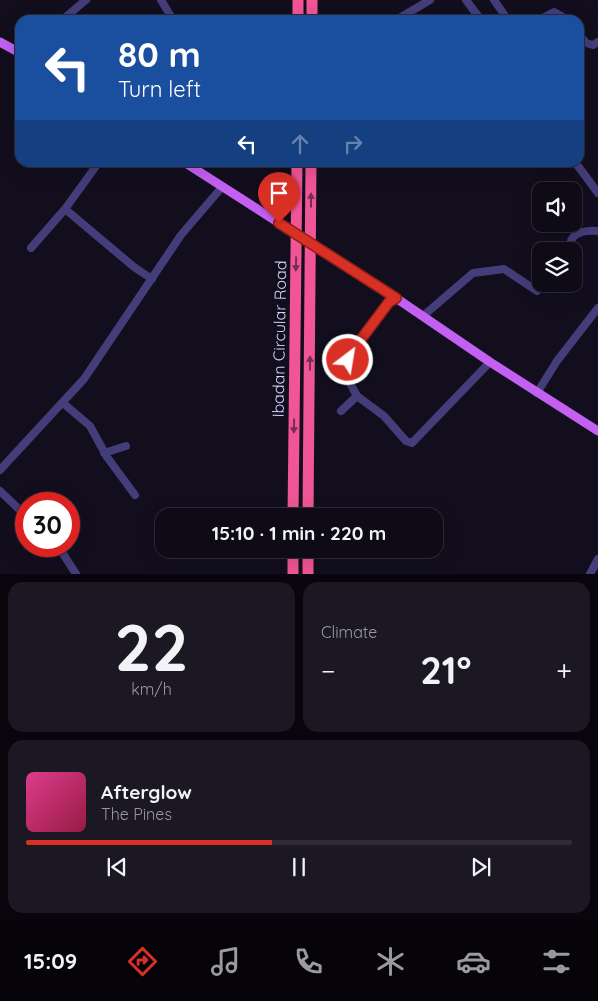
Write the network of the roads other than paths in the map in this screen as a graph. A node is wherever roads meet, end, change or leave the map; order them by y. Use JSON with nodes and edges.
{"nodes":[{"id":1,"x":86,"y":0,"type":"edge"},
{"id":2,"x":161,"y":0,"type":"edge"},
{"id":3,"x":298,"y":0,"type":"edge"},
{"id":4,"x":312,"y":0,"type":"edge"},
{"id":5,"x":430,"y":0,"type":"edge"},
{"id":6,"x":466,"y":0,"type":"edge"},
{"id":7,"x":494,"y":0,"type":"edge"},
{"id":8,"x":68,"y":15,"type":"edge"},
{"id":9,"x":170,"y":15,"type":"edge"},
{"id":10,"x":298,"y":15,"type":"edge"},
{"id":11,"x":312,"y":15,"type":"edge"},
{"id":12,"x":404,"y":15,"type":"edge"},
{"id":13,"x":477,"y":15,"type":"edge"},
{"id":14,"x":504,"y":15,"type":"edge"},
{"id":15,"x":584,"y":40,"type":"edge"},
{"id":16,"x":0,"y":42,"type":"edge"},
{"id":17,"x":598,"y":42,"type":"edge"},
{"id":18,"x":15,"y":49,"type":"edge"},
{"id":19,"x":94,"y":167,"type":"edge"},
{"id":20,"x":192,"y":167,"type":"edge"},
{"id":21,"x":297,"y":167,"type":"edge"},
{"id":22,"x":311,"y":167,"type":"edge"},
{"id":23,"x":579,"y":167,"type":"edge"},
{"id":24,"x":222,"y":187,"type":"junction"},
{"id":25,"x":598,"y":193,"type":"edge"},
{"id":26,"x":65,"y":209,"type":"junction"},
{"id":27,"x":598,"y":231,"type":"edge"},
{"id":28,"x":570,"y":242,"type":"edge"},
{"id":29,"x":31,"y":248,"type":"dead end"},
{"id":30,"x":152,"y":279,"type":"junction"},
{"id":31,"x":532,"y":288,"type":"edge"},
{"id":32,"x":396,"y":298,"type":"junction"},
{"id":33,"x":598,"y":308,"type":"edge"},
{"id":34,"x":423,"y":316,"type":"junction"},
{"id":35,"x":490,"y":362,"type":"junction"},
{"id":36,"x":537,"y":393,"type":"junction"},
{"id":37,"x":357,"y":396,"type":"junction"},
{"id":38,"x":63,"y":404,"type":"junction"},
{"id":39,"x":341,"y":411,"type":"dead end"},
{"id":40,"x":598,"y":431,"type":"edge"},
{"id":41,"x":126,"y":446,"type":"dead end"},
{"id":42,"x":104,"y":453,"type":"junction"},
{"id":43,"x":0,"y":470,"type":"edge"},
{"id":44,"x":0,"y":491,"type":"edge"},
{"id":45,"x":135,"y":495,"type":"dead end"},
{"id":46,"x":15,"y":505,"type":"edge"},
{"id":47,"x":294,"y":508,"type":"edge"},
{"id":48,"x":308,"y":508,"type":"edge"},
{"id":49,"x":65,"y":557,"type":"edge"},
{"id":50,"x":293,"y":558,"type":"edge"},
{"id":51,"x":308,"y":558,"type":"edge"},
{"id":52,"x":598,"y":559,"type":"edge"},
{"id":53,"x":76,"y":574,"type":"edge"},
{"id":54,"x":293,"y":574,"type":"edge"},
{"id":55,"x":308,"y":574,"type":"edge"},
{"id":56,"x":590,"y":574,"type":"edge"}],
"edges":[{"from":1,"to":8,"type":"street"},
{"from":2,"to":9,"type":"street"},
{"from":3,"to":10,"type":"highway"},
{"from":4,"to":11,"type":"highway"},
{"from":5,"to":12,"type":"street"},
{"from":6,"to":13,"type":"street"},
{"from":7,"to":14,"type":"street"},
{"from":15,"to":17,"type":"street"},
{"from":16,"to":18,"type":"main road"},
{"from":19,"to":26,"type":"street"},
{"from":20,"to":24,"type":"main road"},
{"from":21,"to":47,"type":"highway","name":"Ibadan Circular Road","one_way":true},
{"from":48,"to":22,"type":"highway","name":"Ibadan Circular Road","one_way":true},
{"from":23,"to":25,"type":"street"},
{"from":24,"to":30,"type":"street"},
{"from":24,"to":32,"type":"main road"},
{"from":26,"to":29,"type":"street"},
{"from":26,"to":30,"type":"street"},
{"from":27,"to":28,"type":"street"},
{"from":30,"to":38,"type":"street"},
{"from":31,"to":34,"type":"street"},
{"from":32,"to":34,"type":"main road"},
{"from":32,"to":37,"type":"street"},
{"from":33,"to":36,"type":"street"},
{"from":34,"to":35,"type":"main road"},
{"from":35,"to":36,"type":"main road"},
{"from":35,"to":37,"type":"street"},
{"from":36,"to":40,"type":"main road"},
{"from":37,"to":39,"type":"street"},
{"from":38,"to":42,"type":"street"},
{"from":38,"to":43,"type":"street"},
{"from":41,"to":42,"type":"street"},
{"from":42,"to":45,"type":"street"},
{"from":44,"to":46,"type":"street"},
{"from":49,"to":53,"type":"street"},
{"from":50,"to":54,"type":"highway"},
{"from":51,"to":55,"type":"highway"},
{"from":52,"to":56,"type":"street"}]}
